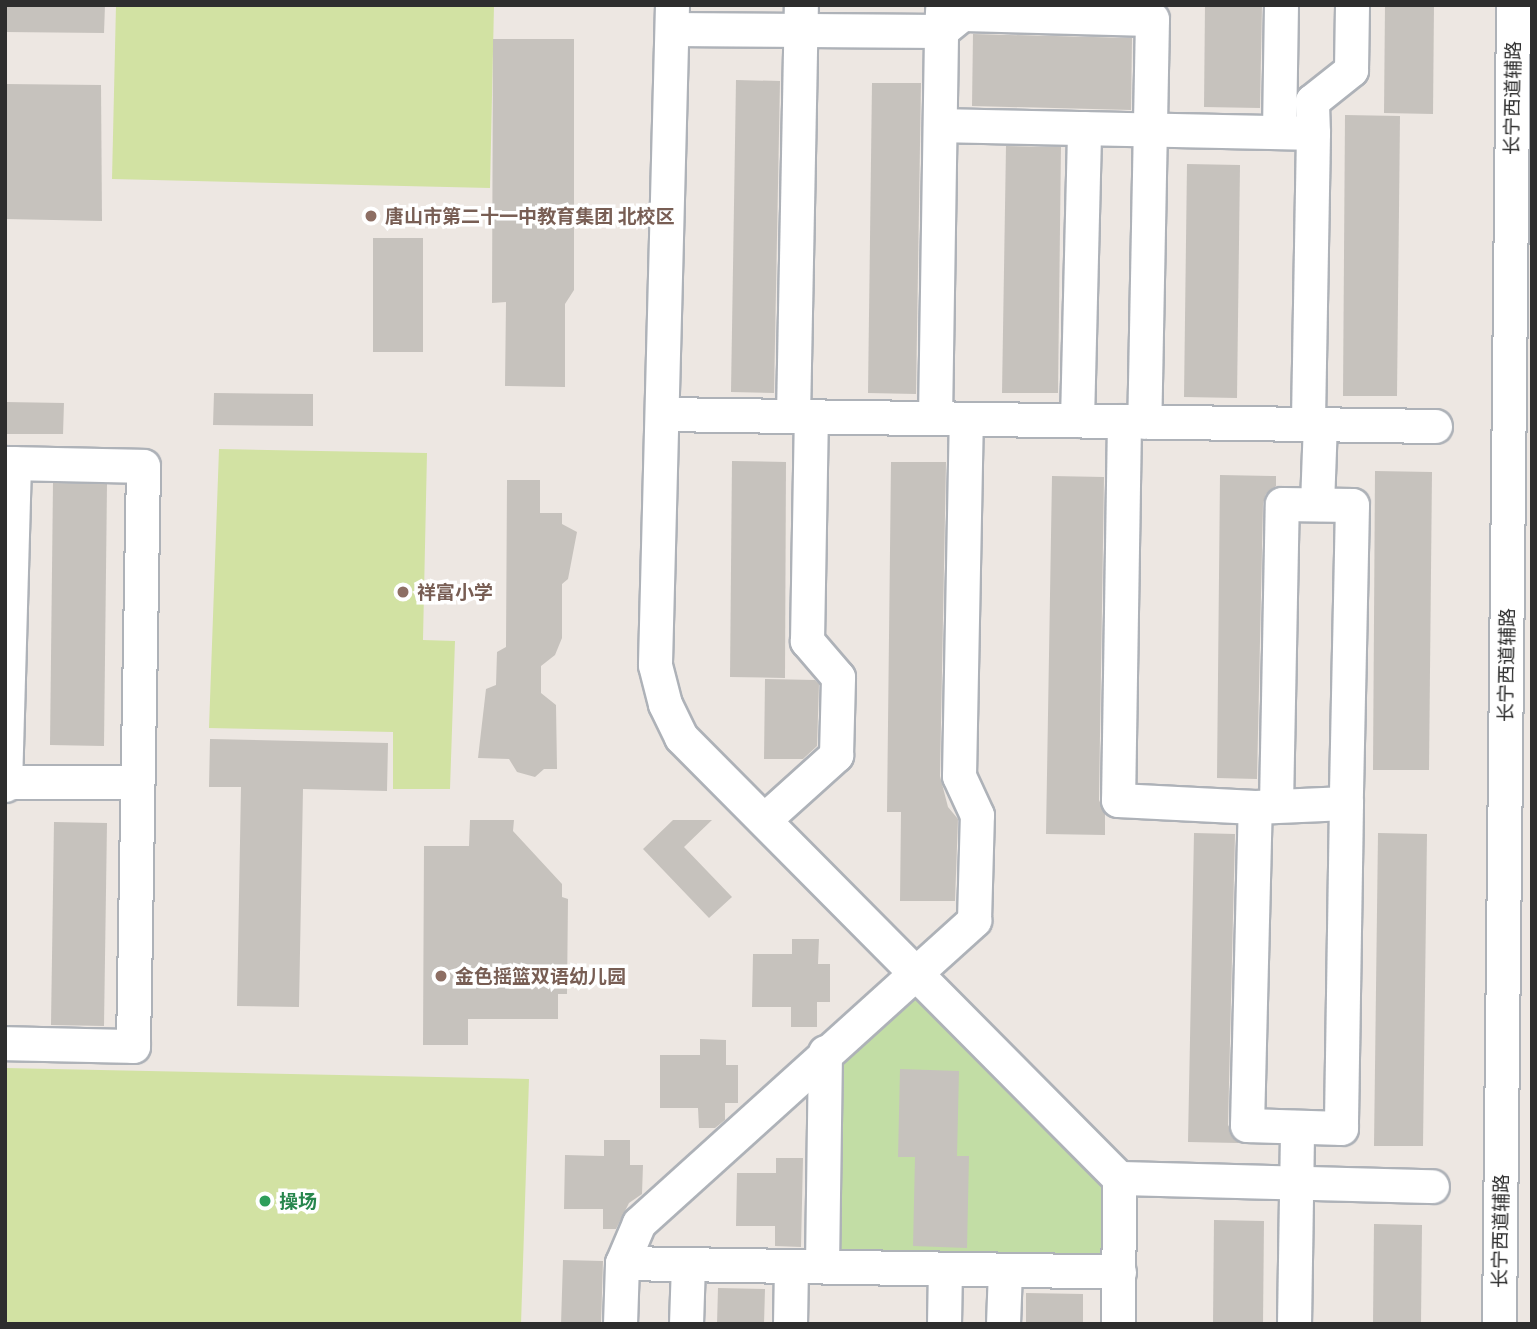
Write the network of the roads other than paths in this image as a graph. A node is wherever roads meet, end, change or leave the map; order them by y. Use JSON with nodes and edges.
{"nodes":[{"id":1,"x":1281,"y":5,"type":"edge"},
{"id":2,"x":1352,"y":5,"type":"edge"},
{"id":3,"x":1513,"y":5,"type":"edge"},
{"id":4,"x":1096,"y":12,"type":"edge"},
{"id":5,"x":672,"y":17,"type":"edge"},
{"id":6,"x":801,"y":18,"type":"edge"},
{"id":7,"x":941,"y":18,"type":"edge"},
{"id":8,"x":940,"y":125,"type":"junction"},
{"id":9,"x":1084,"y":128,"type":"junction"},
{"id":10,"x":1151,"y":129,"type":"junction"},
{"id":11,"x":1279,"y":132,"type":"junction"},
{"id":12,"x":1313,"y":133,"type":"junction"},
{"id":13,"x":663,"y":414,"type":"junction"},
{"id":14,"x":802,"y":416,"type":"junction"},
{"id":15,"x":950,"y":419,"type":"junction"},
{"id":16,"x":1077,"y":420,"type":"junction"},
{"id":17,"x":1134,"y":421,"type":"junction"},
{"id":18,"x":1314,"y":424,"type":"junction"},
{"id":19,"x":1436,"y":426,"type":"dead end"},
{"id":20,"x":10,"y":463,"type":"edge"},
{"id":21,"x":1317,"y":504,"type":"junction"},
{"id":22,"x":137,"y":782,"type":"junction"},
{"id":23,"x":5,"y":783,"type":"edge"},
{"id":24,"x":1346,"y":803,"type":"junction"},
{"id":25,"x":1266,"y":806,"type":"junction"},
{"id":26,"x":765,"y":819,"type":"junction"},
{"id":27,"x":917,"y":971,"type":"junction"},
{"id":28,"x":5,"y":1043,"type":"edge"},
{"id":29,"x":825,"y":1052,"type":"junction"},
{"id":30,"x":1297,"y":1127,"type":"junction"},
{"id":31,"x":1119,"y":1178,"type":"junction"},
{"id":32,"x":1296,"y":1182,"type":"junction"},
{"id":33,"x":1432,"y":1186,"type":"dead end"},
{"id":34,"x":622,"y":1263,"type":"junction"},
{"id":35,"x":688,"y":1264,"type":"junction"},
{"id":36,"x":806,"y":1266,"type":"junction"},
{"id":37,"x":946,"y":1269,"type":"junction"},
{"id":38,"x":1005,"y":1270,"type":"junction"},
{"id":39,"x":1119,"y":1272,"type":"junction"},
{"id":40,"x":620,"y":1324,"type":"edge"},
{"id":41,"x":686,"y":1324,"type":"edge"},
{"id":42,"x":790,"y":1324,"type":"edge"},
{"id":43,"x":944,"y":1324,"type":"edge"},
{"id":44,"x":1003,"y":1324,"type":"edge"},
{"id":45,"x":1118,"y":1324,"type":"edge"},
{"id":46,"x":1294,"y":1324,"type":"edge"},
{"id":47,"x":1499,"y":1324,"type":"edge"}],
"edges":[{"from":1,"to":11,"type":"street"},
{"from":2,"to":12,"type":"street"},
{"from":3,"to":47,"type":"street","name":"长宁西道辅路"},
{"from":4,"to":7,"type":"street"},
{"from":4,"to":10,"type":"street"},
{"from":5,"to":6,"type":"street"},
{"from":5,"to":13,"type":"street"},
{"from":6,"to":7,"type":"street"},
{"from":6,"to":14,"type":"street"},
{"from":7,"to":8,"type":"street"},
{"from":8,"to":9,"type":"street"},
{"from":8,"to":15,"type":"street"},
{"from":9,"to":10,"type":"street"},
{"from":9,"to":16,"type":"street"},
{"from":10,"to":11,"type":"street"},
{"from":10,"to":17,"type":"street"},
{"from":11,"to":12,"type":"street"},
{"from":12,"to":18,"type":"street"},
{"from":13,"to":14,"type":"street"},
{"from":13,"to":26,"type":"street"},
{"from":14,"to":15,"type":"street"},
{"from":14,"to":26,"type":"street"},
{"from":15,"to":16,"type":"street"},
{"from":15,"to":27,"type":"street"},
{"from":16,"to":17,"type":"street"},
{"from":17,"to":18,"type":"street"},
{"from":17,"to":25,"type":"street"},
{"from":18,"to":19,"type":"street"},
{"from":18,"to":21,"type":"street"},
{"from":20,"to":22,"type":"street"},
{"from":20,"to":23,"type":"street"},
{"from":21,"to":24,"type":"street"},
{"from":21,"to":25,"type":"street"},
{"from":22,"to":23,"type":"street"},
{"from":22,"to":28,"type":"street"},
{"from":24,"to":25,"type":"street"},
{"from":24,"to":30,"type":"street"},
{"from":25,"to":30,"type":"street"},
{"from":26,"to":27,"type":"street"},
{"from":27,"to":29,"type":"street"},
{"from":27,"to":31,"type":"street"},
{"from":29,"to":34,"type":"street"},
{"from":29,"to":36,"type":"street"},
{"from":30,"to":32,"type":"street"},
{"from":31,"to":32,"type":"street"},
{"from":31,"to":39,"type":"street"},
{"from":32,"to":33,"type":"street"},
{"from":32,"to":46,"type":"street"},
{"from":34,"to":35,"type":"street"},
{"from":34,"to":40,"type":"street"},
{"from":35,"to":36,"type":"street"},
{"from":35,"to":41,"type":"street"},
{"from":36,"to":37,"type":"street"},
{"from":36,"to":42,"type":"street"},
{"from":37,"to":38,"type":"street"},
{"from":37,"to":43,"type":"street"},
{"from":38,"to":39,"type":"street"},
{"from":38,"to":44,"type":"street"},
{"from":39,"to":45,"type":"street"}]}
